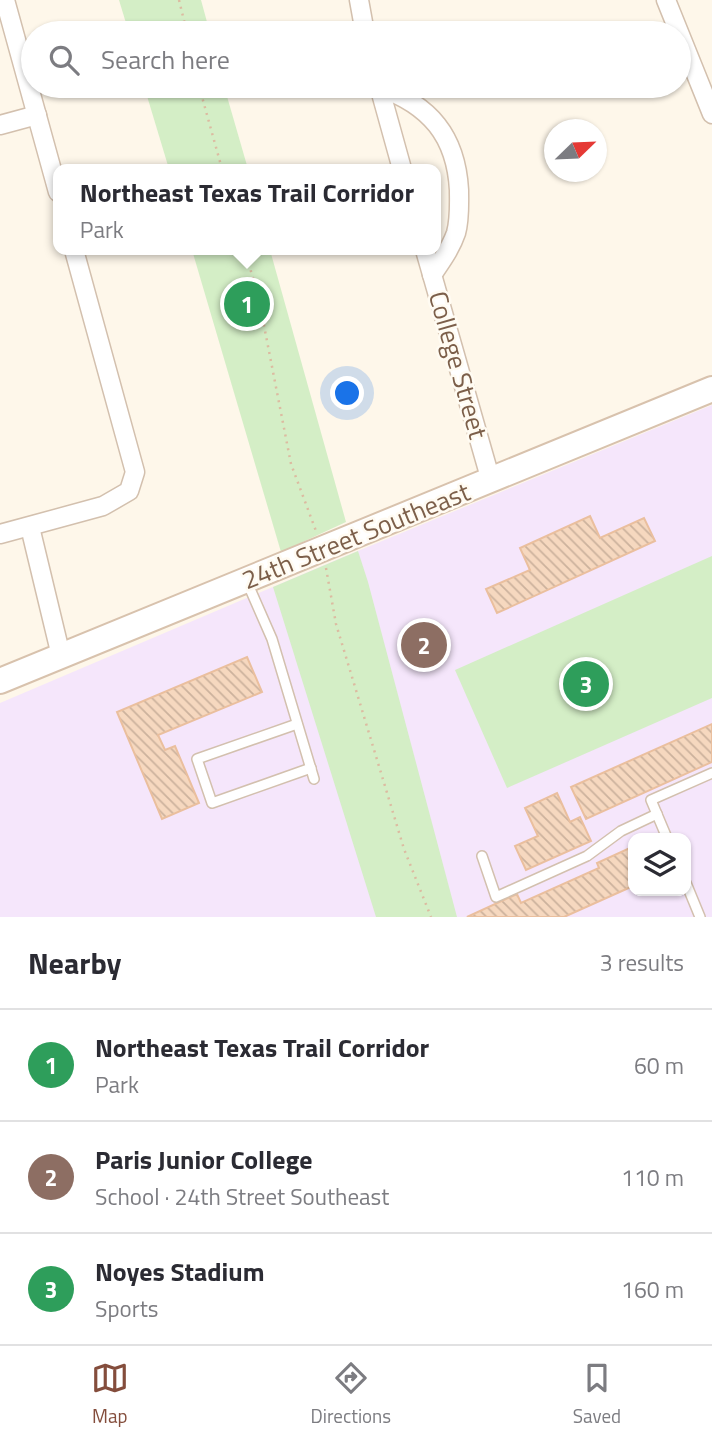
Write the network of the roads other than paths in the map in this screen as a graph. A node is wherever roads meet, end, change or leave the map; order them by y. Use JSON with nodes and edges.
{"nodes":[{"id":1,"x":5,"y":0,"type":"edge"},
{"id":2,"x":359,"y":0,"type":"edge"},
{"id":3,"x":666,"y":0,"type":"edge"},
{"id":4,"x":363,"y":21,"type":"edge"},
{"id":5,"x":674,"y":21,"type":"edge"},
{"id":6,"x":21,"y":58,"type":"edge"},
{"id":7,"x":691,"y":62,"type":"edge"},
{"id":8,"x":32,"y":98,"type":"edge"},
{"id":9,"x":382,"y":98,"type":"edge"},
{"id":10,"x":406,"y":98,"type":"edge"},
{"id":11,"x":712,"y":114,"type":"edge"},
{"id":12,"x":37,"y":116,"type":"junction"},
{"id":13,"x":0,"y":125,"type":"edge"},
{"id":14,"x":401,"y":164,"type":"edge"},
{"id":15,"x":53,"y":174,"type":"edge"},
{"id":16,"x":75,"y":255,"type":"edge"},
{"id":17,"x":426,"y":255,"type":"edge"},
{"id":18,"x":432,"y":275,"type":"junction"},
{"id":19,"x":712,"y":389,"type":"edge"},
{"id":20,"x":491,"y":481,"type":"junction"},
{"id":21,"x":30,"y":527,"type":"junction"},
{"id":22,"x":0,"y":534,"type":"edge"},
{"id":23,"x":246,"y":581,"type":"junction"},
{"id":24,"x":61,"y":656,"type":"junction"},
{"id":25,"x":0,"y":681,"type":"edge"},
{"id":26,"x":297,"y":724,"type":"junction"},
{"id":27,"x":311,"y":768,"type":"junction"},
{"id":28,"x":712,"y":773,"type":"edge"},
{"id":29,"x":314,"y":779,"type":"dead end"},
{"id":30,"x":657,"y":814,"type":"junction"},
{"id":31,"x":665,"y":833,"type":"edge"},
{"id":32,"x":482,"y":856,"type":"dead end"},
{"id":33,"x":691,"y":895,"type":"edge"},
{"id":34,"x":700,"y":917,"type":"edge"}],
"edges":[{"from":1,"to":6,"type":"street"},
{"from":2,"to":4,"type":"street"},
{"from":3,"to":5,"type":"street"},
{"from":7,"to":11,"type":"street"},
{"from":8,"to":12,"type":"street"},
{"from":9,"to":14,"type":"street"},
{"from":10,"to":18,"type":"street"},
{"from":12,"to":13,"type":"street"},
{"from":12,"to":15,"type":"street"},
{"from":16,"to":21,"type":"street"},
{"from":17,"to":18,"type":"street","name":"College Street"},
{"from":18,"to":20,"type":"street","name":"College Street"},
{"from":19,"to":20,"type":"street","name":"24th Street Southeast"},
{"from":20,"to":23,"type":"street","name":"24th Street Southeast"},
{"from":21,"to":22,"type":"street"},
{"from":21,"to":24,"type":"street"},
{"from":23,"to":24,"type":"street","name":"24th Street Southeast"},
{"from":23,"to":26,"type":"lane"},
{"from":24,"to":25,"type":"street","name":"24th Street Southeast"},
{"from":26,"to":27,"type":"lane"},
{"from":26,"to":27,"type":"lane"},
{"from":27,"to":29,"type":"lane"},
{"from":28,"to":30,"type":"lane"},
{"from":30,"to":31,"type":"lane"},
{"from":30,"to":32,"type":"lane"},
{"from":33,"to":34,"type":"lane"}]}
